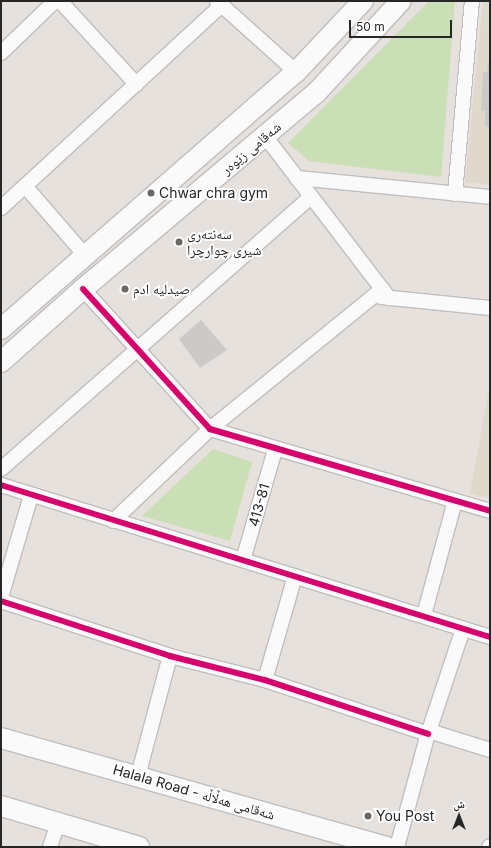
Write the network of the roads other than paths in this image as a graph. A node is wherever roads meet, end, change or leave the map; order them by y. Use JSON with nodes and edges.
{"nodes":[{"id":1,"x":55,"y":1,"type":"edge"},
{"id":2,"x":60,"y":1,"type":"edge"},
{"id":3,"x":363,"y":1,"type":"edge"},
{"id":4,"x":401,"y":1,"type":"edge"},
{"id":5,"x":472,"y":1,"type":"edge"},
{"id":6,"x":219,"y":3,"type":"edge"},
{"id":7,"x":1,"y":53,"type":"edge"},
{"id":8,"x":296,"y":72,"type":"junction"},
{"id":9,"x":136,"y":84,"type":"junction"},
{"id":10,"x":265,"y":136,"type":"junction"},
{"id":11,"x":297,"y":178,"type":"junction"},
{"id":12,"x":26,"y":186,"type":"junction"},
{"id":13,"x":455,"y":194,"type":"junction"},
{"id":14,"x":311,"y":197,"type":"junction"},
{"id":15,"x":490,"y":197,"type":"edge"},
{"id":16,"x":1,"y":208,"type":"edge"},
{"id":17,"x":84,"y":254,"type":"junction"},
{"id":18,"x":83,"y":289,"type":"junction"},
{"id":19,"x":381,"y":294,"type":"junction"},
{"id":20,"x":490,"y":308,"type":"edge"},
{"id":21,"x":1,"y":330,"type":"edge"},
{"id":22,"x":139,"y":348,"type":"junction"},
{"id":23,"x":1,"y":362,"type":"edge"},
{"id":24,"x":210,"y":429,"type":"junction"},
{"id":25,"x":275,"y":450,"type":"junction"},
{"id":26,"x":1,"y":469,"type":"edge"},
{"id":27,"x":1,"y":485,"type":"edge"},
{"id":28,"x":31,"y":496,"type":"junction"},
{"id":29,"x":455,"y":501,"type":"junction"},
{"id":30,"x":490,"y":511,"type":"edge"},
{"id":31,"x":112,"y":521,"type":"junction"},
{"id":32,"x":243,"y":560,"type":"junction"},
{"id":33,"x":295,"y":576,"type":"junction"},
{"id":34,"x":1,"y":597,"type":"edge"},
{"id":35,"x":1,"y":601,"type":"edge"},
{"id":36,"x":424,"y":615,"type":"junction"},
{"id":37,"x":463,"y":629,"type":"junction"},
{"id":38,"x":490,"y":637,"type":"edge"},
{"id":39,"x":170,"y":656,"type":"junction"},
{"id":40,"x":265,"y":680,"type":"junction"},
{"id":41,"x":429,"y":733,"type":"junction"},
{"id":42,"x":1,"y":738,"type":"edge"},
{"id":43,"x":490,"y":750,"type":"edge"},
{"id":44,"x":138,"y":776,"type":"junction"},
{"id":45,"x":1,"y":806,"type":"edge"},
{"id":46,"x":58,"y":823,"type":"junction"},
{"id":47,"x":50,"y":847,"type":"edge"},
{"id":48,"x":139,"y":847,"type":"edge"},
{"id":49,"x":387,"y":847,"type":"edge"},
{"id":50,"x":397,"y":847,"type":"edge"}],
"edges":[{"from":1,"to":7,"type":"street"},
{"from":2,"to":9,"type":"street"},
{"from":3,"to":8,"type":"main road","name":"شەقامی زێوەر"},
{"from":4,"to":10,"type":"main road","name":"شەقامی زێوەر"},
{"from":5,"to":13,"type":"street"},
{"from":6,"to":8,"type":"street"},
{"from":6,"to":9,"type":"street"},
{"from":8,"to":17,"type":"main road","name":"شەقامی زێوەر"},
{"from":9,"to":12,"type":"street"},
{"from":10,"to":11,"type":"street"},
{"from":10,"to":18,"type":"main road","name":"شەقامی زێوەر"},
{"from":11,"to":13,"type":"street"},
{"from":11,"to":14,"type":"street"},
{"from":12,"to":16,"type":"street"},
{"from":12,"to":17,"type":"street"},
{"from":13,"to":15,"type":"street"},
{"from":14,"to":19,"type":"street"},
{"from":14,"to":22,"type":"street"},
{"from":17,"to":21,"type":"main road","name":"شەقامی زێوەر"},
{"from":18,"to":22,"type":"street"},
{"from":18,"to":23,"type":"main road","name":"شەقامی زێوەر"},
{"from":19,"to":20,"type":"street"},
{"from":19,"to":24,"type":"street"},
{"from":22,"to":24,"type":"street"},
{"from":22,"to":26,"type":"street"},
{"from":24,"to":25,"type":"street"},
{"from":24,"to":31,"type":"street"},
{"from":25,"to":29,"type":"street"},
{"from":25,"to":32,"type":"street","name":"413-81"},
{"from":27,"to":28,"type":"street"},
{"from":28,"to":31,"type":"street"},
{"from":28,"to":34,"type":"street"},
{"from":29,"to":30,"type":"street"},
{"from":29,"to":36,"type":"street"},
{"from":31,"to":32,"type":"street"},
{"from":32,"to":33,"type":"street"},
{"from":33,"to":36,"type":"street"},
{"from":33,"to":40,"type":"street"},
{"from":35,"to":39,"type":"street"},
{"from":36,"to":37,"type":"street"},
{"from":37,"to":38,"type":"street"},
{"from":37,"to":41,"type":"street"},
{"from":39,"to":40,"type":"street"},
{"from":39,"to":44,"type":"street"},
{"from":40,"to":41,"type":"street"},
{"from":41,"to":43,"type":"street"},
{"from":41,"to":50,"type":"street"},
{"from":42,"to":44,"type":"main road","name":"Halala Road - شەقامی هەڵاڵە"},
{"from":44,"to":49,"type":"main road","name":"Halala Road - شەقامی هەڵاڵە"},
{"from":45,"to":46,"type":"main road"},
{"from":46,"to":47,"type":"street"},
{"from":46,"to":48,"type":"main road"}]}
